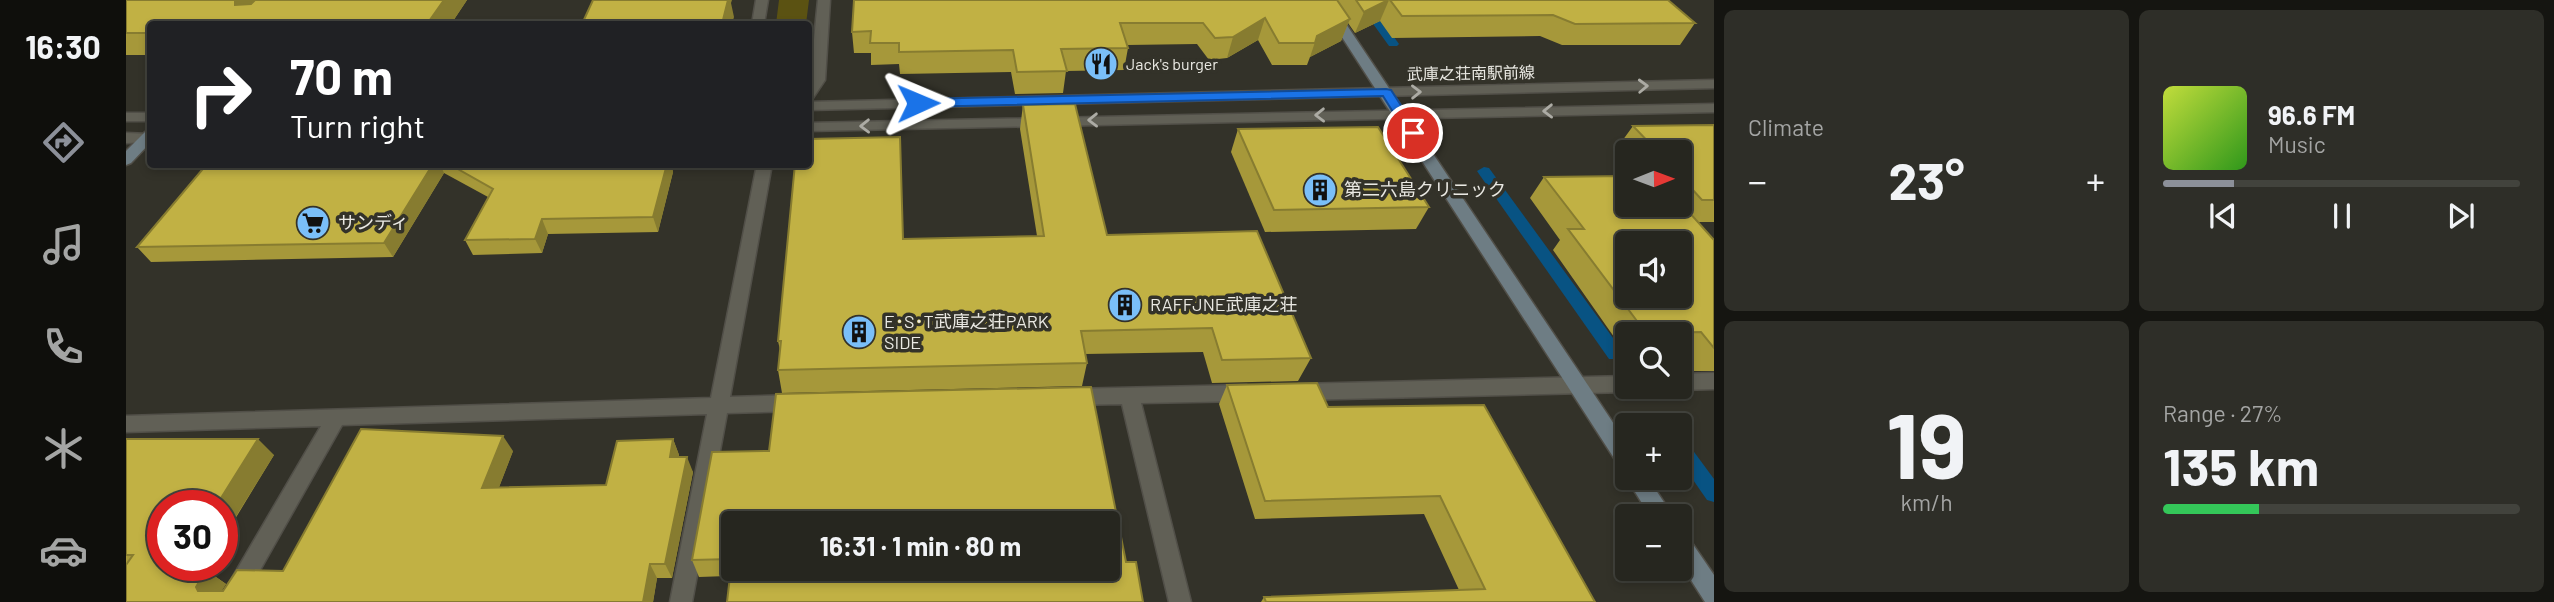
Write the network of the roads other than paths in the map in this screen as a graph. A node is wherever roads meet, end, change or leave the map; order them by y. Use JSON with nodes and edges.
{"nodes":[{"id":1,"x":762,"y":0,"type":"edge"},
{"id":2,"x":824,"y":0,"type":"edge"},
{"id":3,"x":1324,"y":0,"type":"edge"},
{"id":4,"x":758,"y":21,"type":"edge"},
{"id":5,"x":1714,"y":84,"type":"edge"},
{"id":6,"x":812,"y":90,"type":"edge"},
{"id":7,"x":1386,"y":93,"type":"junction"},
{"id":8,"x":812,"y":106,"type":"edge"},
{"id":9,"x":1714,"y":108,"type":"edge"},
{"id":10,"x":1400,"y":113,"type":"junction"},
{"id":11,"x":126,"y":117,"type":"edge"},
{"id":12,"x":147,"y":117,"type":"edge"},
{"id":13,"x":812,"y":127,"type":"edge"},
{"id":14,"x":147,"y":137,"type":"edge"},
{"id":15,"x":126,"y":138,"type":"edge"},
{"id":16,"x":147,"y":140,"type":"edge"},
{"id":17,"x":126,"y":160,"type":"edge"},
{"id":18,"x":764,"y":168,"type":"edge"},
{"id":19,"x":1692,"y":382,"type":"edge"},
{"id":20,"x":1714,"y":382,"type":"edge"},
{"id":21,"x":1615,"y":384,"type":"edge"},
{"id":22,"x":1576,"y":385,"type":"junction"},
{"id":23,"x":1130,"y":396,"type":"junction"},
{"id":24,"x":1048,"y":398,"type":"edge"},
{"id":25,"x":814,"y":402,"type":"edge"},
{"id":26,"x":718,"y":405,"type":"junction"},
{"id":27,"x":337,"y":417,"type":"junction"},
{"id":28,"x":126,"y":424,"type":"edge"},
{"id":29,"x":1615,"y":444,"type":"edge"},
{"id":30,"x":1692,"y":562,"type":"edge"},
{"id":31,"x":1714,"y":595,"type":"edge"},
{"id":32,"x":229,"y":602,"type":"edge"},
{"id":33,"x":681,"y":602,"type":"edge"},
{"id":34,"x":1180,"y":602,"type":"edge"}],
"edges":[{"from":1,"to":4,"type":"street"},
{"from":2,"to":6,"type":"street"},
{"from":3,"to":7,"type":"street"},
{"from":7,"to":5,"type":"street","name":"武庫之荘南駅前線","one_way":true},
{"from":7,"to":8,"type":"street","name":"武庫之荘南駅前線"},
{"from":7,"to":10,"type":"street"},
{"from":9,"to":10,"type":"street","one_way":true},
{"from":10,"to":13,"type":"street","one_way":true},
{"from":10,"to":22,"type":"street"},
{"from":11,"to":12,"type":"street"},
{"from":14,"to":15,"type":"street"},
{"from":16,"to":17,"type":"street"},
{"from":18,"to":26,"type":"street"},
{"from":19,"to":20,"type":"street"},
{"from":21,"to":22,"type":"street"},
{"from":22,"to":23,"type":"street"},
{"from":22,"to":29,"type":"street"},
{"from":23,"to":24,"type":"street"},
{"from":23,"to":34,"type":"street"},
{"from":25,"to":26,"type":"street"},
{"from":26,"to":27,"type":"street"},
{"from":26,"to":33,"type":"street"},
{"from":27,"to":28,"type":"street"},
{"from":27,"to":32,"type":"street"},
{"from":30,"to":31,"type":"street"}]}
